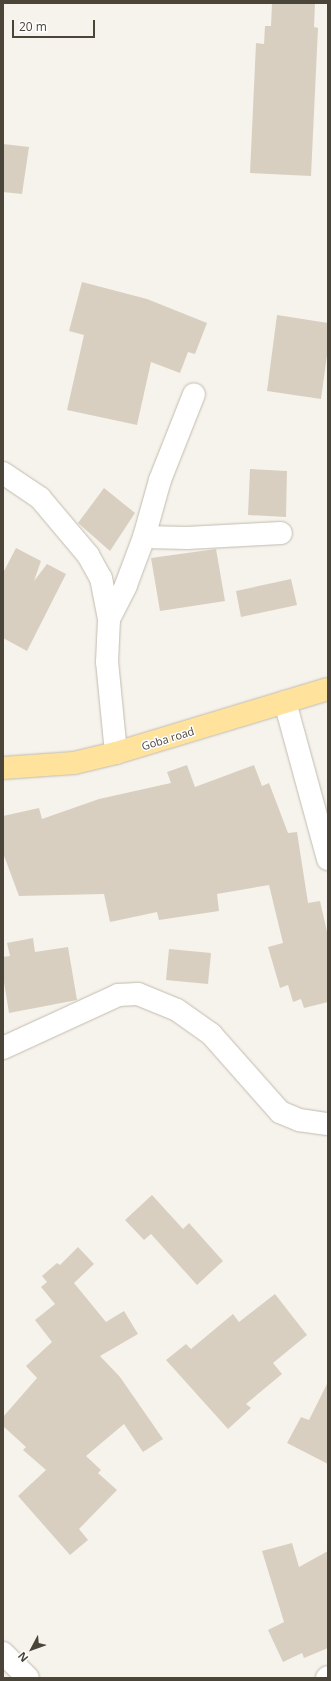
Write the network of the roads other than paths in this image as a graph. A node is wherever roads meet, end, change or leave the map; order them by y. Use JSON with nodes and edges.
{"nodes":[{"id":1,"x":194,"y":394,"type":"dead end"},
{"id":2,"x":3,"y":473,"type":"edge"},
{"id":3,"x":281,"y":533,"type":"dead end"},
{"id":4,"x":144,"y":537,"type":"junction"},
{"id":5,"x":109,"y":619,"type":"junction"},
{"id":6,"x":328,"y":689,"type":"edge"},
{"id":7,"x":285,"y":702,"type":"junction"},
{"id":8,"x":116,"y":753,"type":"junction"},
{"id":9,"x":3,"y":768,"type":"edge"},
{"id":10,"x":328,"y":859,"type":"edge"},
{"id":11,"x":3,"y":1048,"type":"edge"},
{"id":12,"x":328,"y":1124,"type":"edge"},
{"id":13,"x":3,"y":1653,"type":"edge"},
{"id":14,"x":28,"y":1678,"type":"edge"}],
"edges":[{"from":1,"to":4,"type":"street"},
{"from":2,"to":5,"type":"street"},
{"from":3,"to":4,"type":"street"},
{"from":4,"to":5,"type":"street"},
{"from":5,"to":8,"type":"street"},
{"from":6,"to":7,"type":"main road","name":"Goba road"},
{"from":7,"to":8,"type":"main road","name":"Goba road"},
{"from":7,"to":10,"type":"street"},
{"from":8,"to":9,"type":"main road","name":"Goba road"},
{"from":11,"to":12,"type":"street"},
{"from":13,"to":14,"type":"street"}]}
